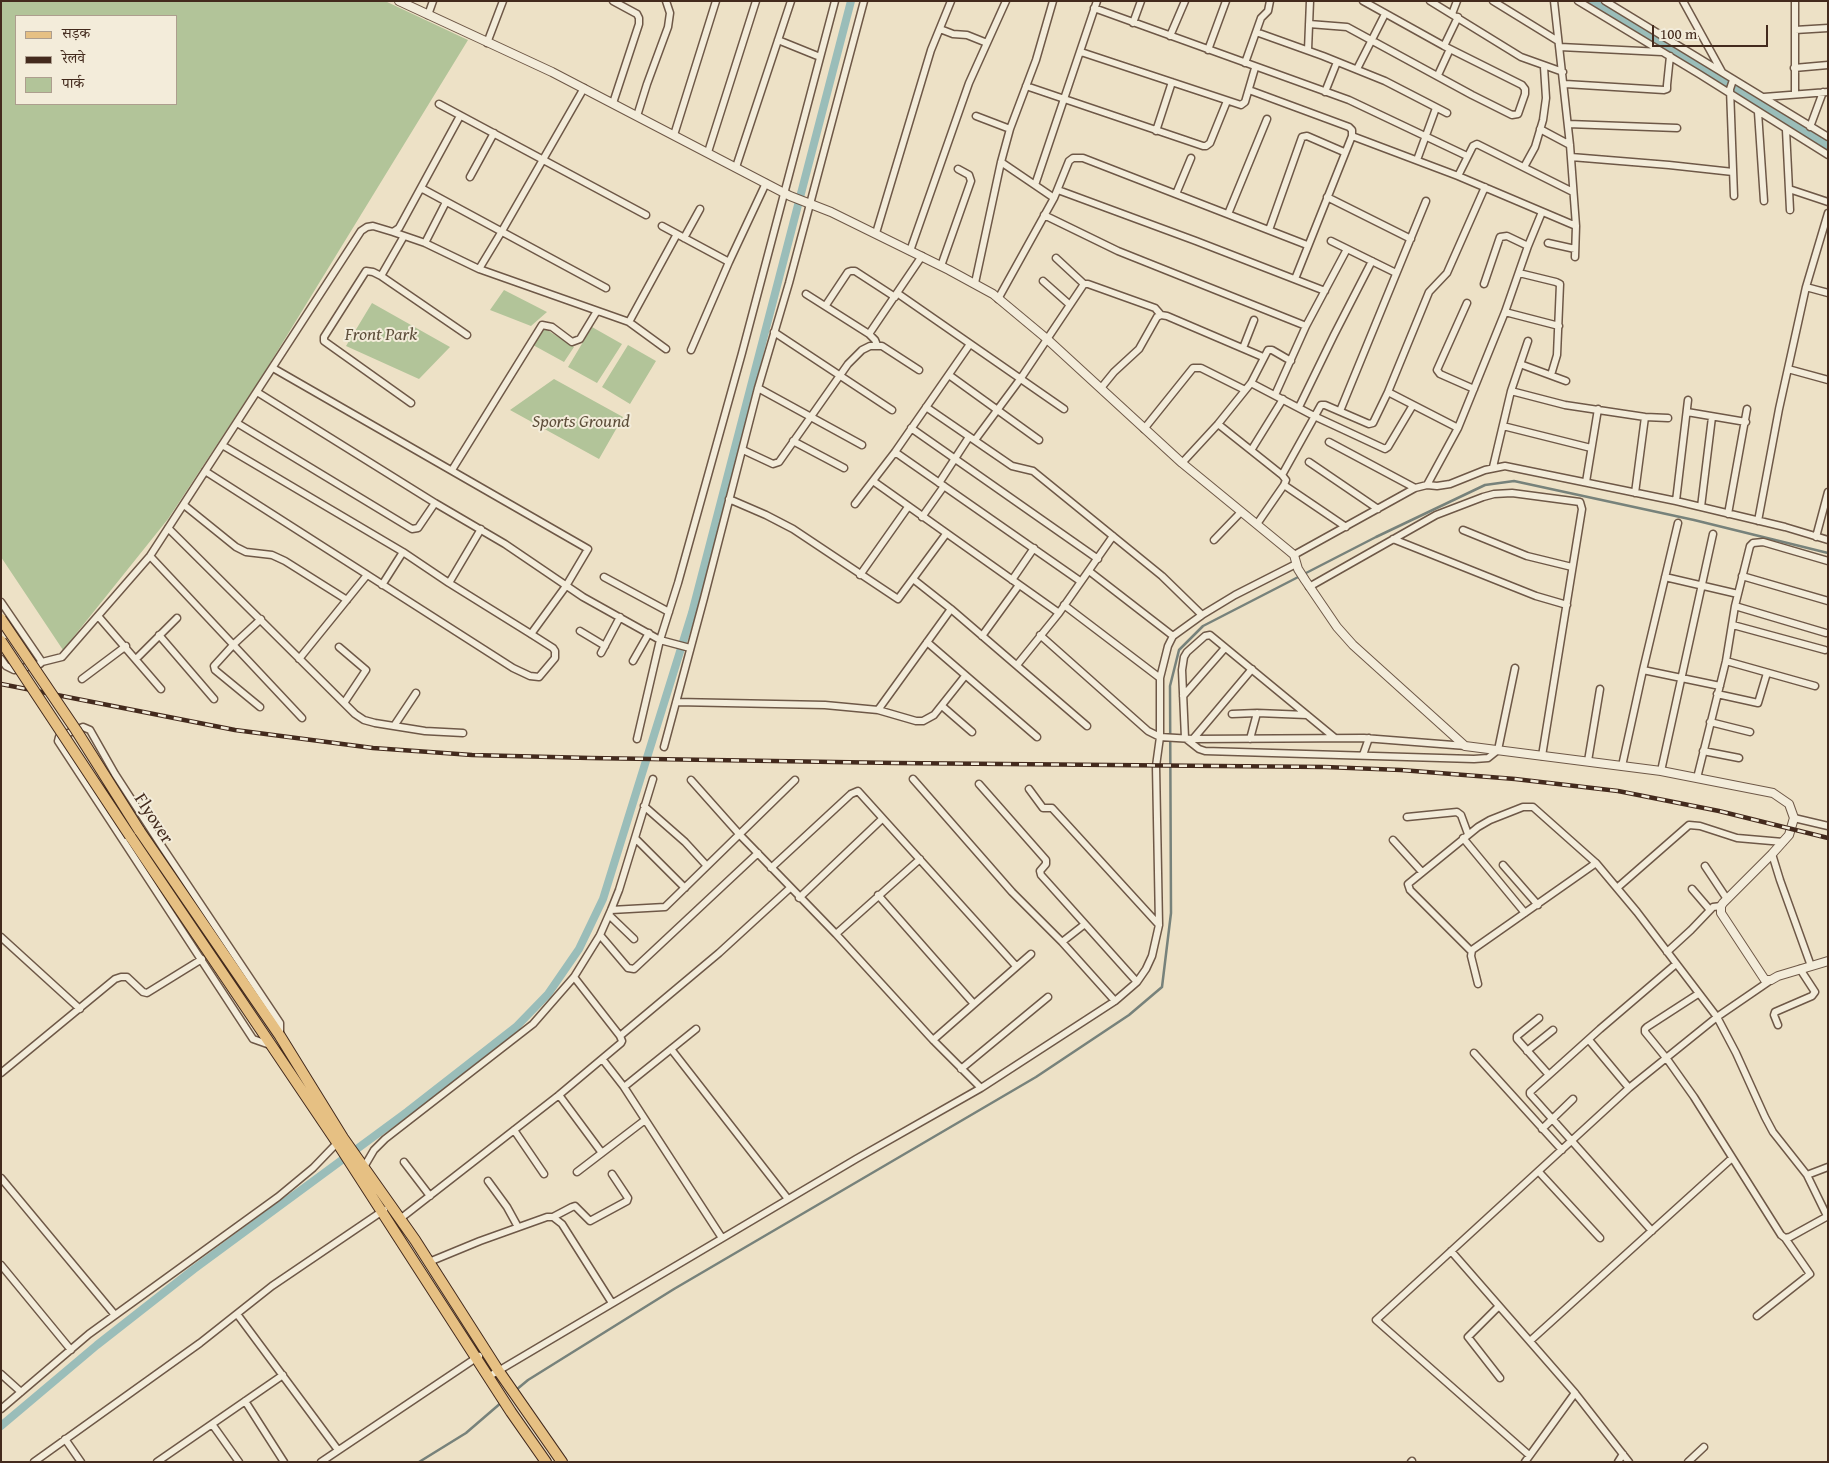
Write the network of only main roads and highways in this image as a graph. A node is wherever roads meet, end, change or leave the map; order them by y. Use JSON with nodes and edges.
{"nodes":[{"id":1,"x":1,"y":619,"type":"edge"},
{"id":2,"x":1,"y":641,"type":"edge"},
{"id":3,"x":341,"y":1142,"type":"junction"},
{"id":4,"x":358,"y":1164,"type":"junction"},
{"id":5,"x":546,"y":1462,"type":"edge"},
{"id":6,"x":562,"y":1462,"type":"edge"}],
"edges":[{"from":1,"to":3,"type":"main road","name":"Flyover","bridge":true},
{"from":2,"to":3,"type":"main road","name":"Flyover","bridge":true},
{"from":3,"to":4,"type":"main road"},
{"from":4,"to":5,"type":"main road"},
{"from":4,"to":6,"type":"main road"}]}
